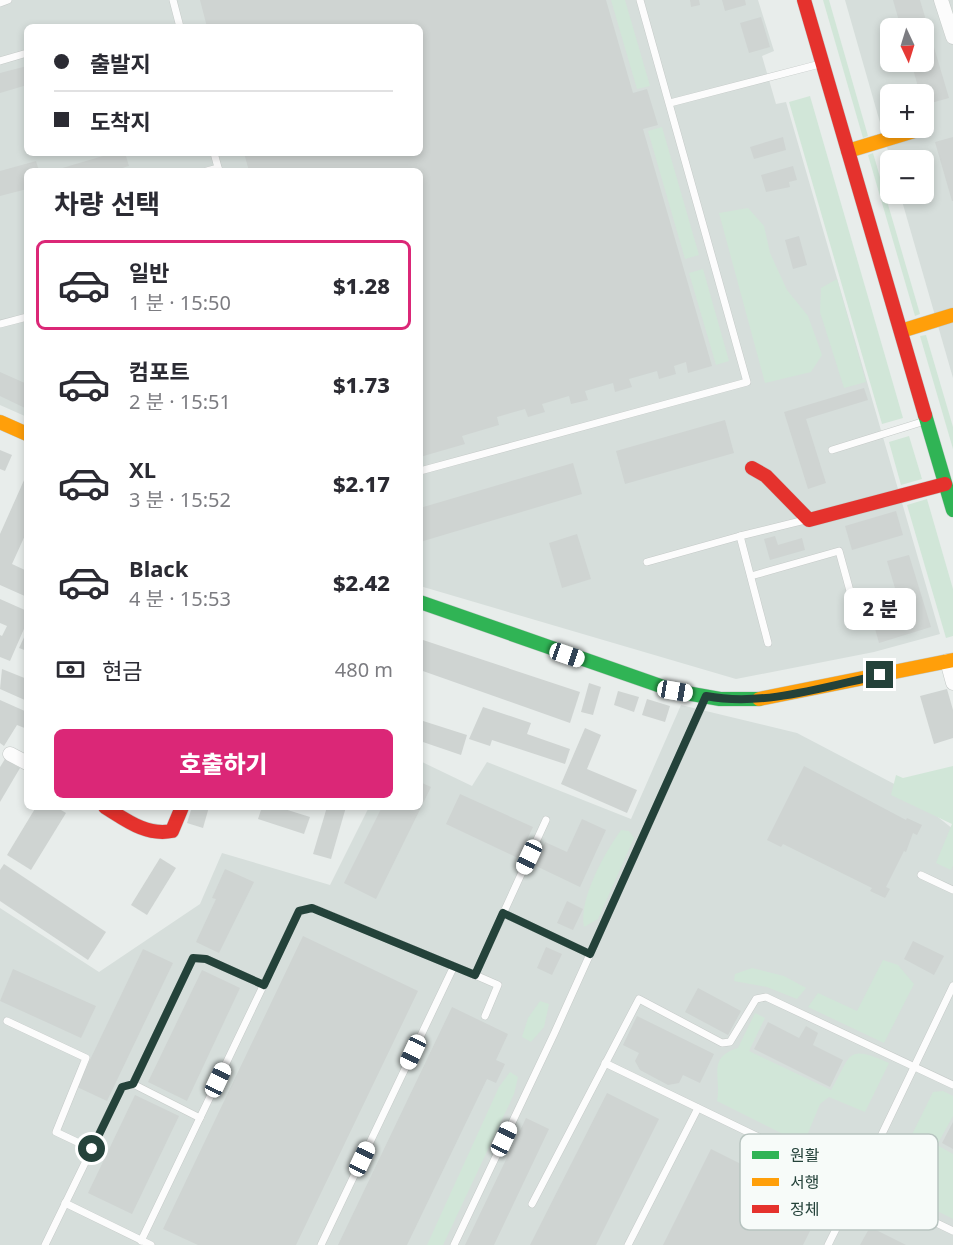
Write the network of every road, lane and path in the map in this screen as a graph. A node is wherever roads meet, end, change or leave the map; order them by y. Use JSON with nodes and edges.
{"nodes":[{"id":1,"x":9,"y":0,"type":"edge"},
{"id":2,"x":172,"y":0,"type":"edge"},
{"id":3,"x":640,"y":0,"type":"edge"},
{"id":4,"x":804,"y":0,"type":"edge"},
{"id":5,"x":941,"y":0,"type":"edge"},
{"id":6,"x":0,"y":3,"type":"edge"},
{"id":7,"x":179,"y":24,"type":"edge"},
{"id":8,"x":953,"y":37,"type":"edge"},
{"id":9,"x":24,"y":54,"type":"edge"},
{"id":10,"x":0,"y":61,"type":"edge"},
{"id":11,"x":823,"y":64,"type":"junction"},
{"id":12,"x":670,"y":104,"type":"junction"},
{"id":13,"x":889,"y":138,"type":"edge"},
{"id":14,"x":848,"y":151,"type":"junction"},
{"id":15,"x":953,"y":315,"type":"edge"},
{"id":16,"x":24,"y":318,"type":"edge"},
{"id":17,"x":0,"y":324,"type":"edge"},
{"id":18,"x":901,"y":331,"type":"junction"},
{"id":19,"x":927,"y":421,"type":"junction"},
{"id":20,"x":0,"y":422,"type":"edge"},
{"id":21,"x":24,"y":433,"type":"edge"},
{"id":22,"x":832,"y":450,"type":"dead end"},
{"id":23,"x":752,"y":468,"type":"dead end"},
{"id":24,"x":423,"y":470,"type":"edge"},
{"id":25,"x":945,"y":484,"type":"junction"},
{"id":26,"x":953,"y":510,"type":"edge"},
{"id":27,"x":808,"y":519,"type":"junction"},
{"id":28,"x":740,"y":536,"type":"junction"},
{"id":29,"x":647,"y":562,"type":"dead end"},
{"id":30,"x":751,"y":576,"type":"junction"},
{"id":31,"x":423,"y":603,"type":"edge"},
{"id":32,"x":858,"y":620,"type":"dead end"},
{"id":33,"x":768,"y":643,"type":"dead end"},
{"id":34,"x":950,"y":660,"type":"edge"},
{"id":35,"x":953,"y":683,"type":"edge"},
{"id":36,"x":706,"y":696,"type":"junction"},
{"id":37,"x":10,"y":754,"type":"dead end"},
{"id":38,"x":24,"y":761,"type":"edge"},
{"id":39,"x":110,"y":810,"type":"edge"},
{"id":40,"x":181,"y":810,"type":"edge"},
{"id":41,"x":546,"y":820,"type":"dead end"},
{"id":42,"x":921,"y":875,"type":"dead end"},
{"id":43,"x":953,"y":890,"type":"edge"},
{"id":44,"x":503,"y":913,"type":"junction"},
{"id":45,"x":590,"y":954,"type":"junction"},
{"id":46,"x":454,"y":966,"type":"junction"},
{"id":47,"x":475,"y":975,"type":"junction"},
{"id":48,"x":264,"y":985,"type":"junction"},
{"id":49,"x":953,"y":986,"type":"edge"},
{"id":50,"x":485,"y":1016,"type":"dead end"},
{"id":51,"x":7,"y":1022,"type":"dead end"},
{"id":52,"x":605,"y":1063,"type":"junction"},
{"id":53,"x":914,"y":1066,"type":"junction"},
{"id":54,"x":133,"y":1084,"type":"junction"},
{"id":55,"x":953,"y":1085,"type":"edge"},
{"id":56,"x":698,"y":1108,"type":"junction"},
{"id":57,"x":200,"y":1118,"type":"junction"},
{"id":58,"x":752,"y":1134,"type":"edge"},
{"id":59,"x":882,"y":1134,"type":"edge"},
{"id":60,"x":92,"y":1149,"type":"junction"},
{"id":61,"x":65,"y":1203,"type":"junction"},
{"id":62,"x":532,"y":1204,"type":"dead end"},
{"id":63,"x":938,"y":1223,"type":"edge"},
{"id":64,"x":836,"y":1230,"type":"edge"},
{"id":65,"x":953,"y":1231,"type":"edge"},
{"id":66,"x":141,"y":1241,"type":"junction"},
{"id":67,"x":45,"y":1245,"type":"edge"},
{"id":68,"x":151,"y":1245,"type":"edge"},
{"id":69,"x":321,"y":1245,"type":"edge"},
{"id":70,"x":454,"y":1245,"type":"edge"},
{"id":71,"x":628,"y":1245,"type":"edge"},
{"id":72,"x":828,"y":1245,"type":"edge"}],
"edges":[{"from":1,"to":6,"type":"lane"},
{"from":2,"to":7,"type":"lane"},
{"from":3,"to":12,"type":"lane"},
{"from":4,"to":11,"type":"main road"},
{"from":5,"to":8,"type":"street"},
{"from":9,"to":10,"type":"lane"},
{"from":11,"to":12,"type":"lane"},
{"from":11,"to":14,"type":"main road"},
{"from":12,"to":24,"type":"lane"},
{"from":13,"to":14,"type":"main road"},
{"from":14,"to":18,"type":"main road"},
{"from":15,"to":18,"type":"main road"},
{"from":16,"to":17,"type":"lane"},
{"from":18,"to":19,"type":"main road"},
{"from":19,"to":22,"type":"lane"},
{"from":19,"to":25,"type":"main road"},
{"from":20,"to":21,"type":"main road"},
{"from":23,"to":27,"type":"main road"},
{"from":25,"to":26,"type":"main road"},
{"from":25,"to":27,"type":"main road"},
{"from":27,"to":28,"type":"lane"},
{"from":28,"to":29,"type":"lane"},
{"from":28,"to":30,"type":"lane"},
{"from":30,"to":32,"type":"lane"},
{"from":30,"to":33,"type":"lane"},
{"from":31,"to":36,"type":"main road"},
{"from":34,"to":35,"type":"street"},
{"from":34,"to":36,"type":"main road"},
{"from":36,"to":45,"type":"lane"},
{"from":37,"to":38,"type":"street"},
{"from":39,"to":40,"type":"main road"},
{"from":41,"to":44,"type":"lane"},
{"from":42,"to":43,"type":"lane"},
{"from":44,"to":45,"type":"lane"},
{"from":44,"to":47,"type":"lane"},
{"from":45,"to":70,"type":"lane"},
{"from":46,"to":47,"type":"lane"},
{"from":46,"to":48,"type":"lane"},
{"from":46,"to":69,"type":"lane"},
{"from":47,"to":50,"type":"lane"},
{"from":48,"to":54,"type":"lane"},
{"from":48,"to":57,"type":"lane"},
{"from":49,"to":53,"type":"lane"},
{"from":51,"to":60,"type":"lane"},
{"from":52,"to":53,"type":"lane"},
{"from":52,"to":56,"type":"lane"},
{"from":52,"to":62,"type":"lane"},
{"from":53,"to":55,"type":"lane"},
{"from":53,"to":59,"type":"lane"},
{"from":54,"to":57,"type":"lane"},
{"from":54,"to":60,"type":"lane"},
{"from":56,"to":58,"type":"lane"},
{"from":56,"to":71,"type":"lane"},
{"from":57,"to":66,"type":"lane"},
{"from":60,"to":61,"type":"lane"},
{"from":61,"to":66,"type":"lane"},
{"from":61,"to":67,"type":"lane"},
{"from":63,"to":65,"type":"lane"},
{"from":64,"to":72,"type":"lane"},
{"from":66,"to":68,"type":"lane"}]}
